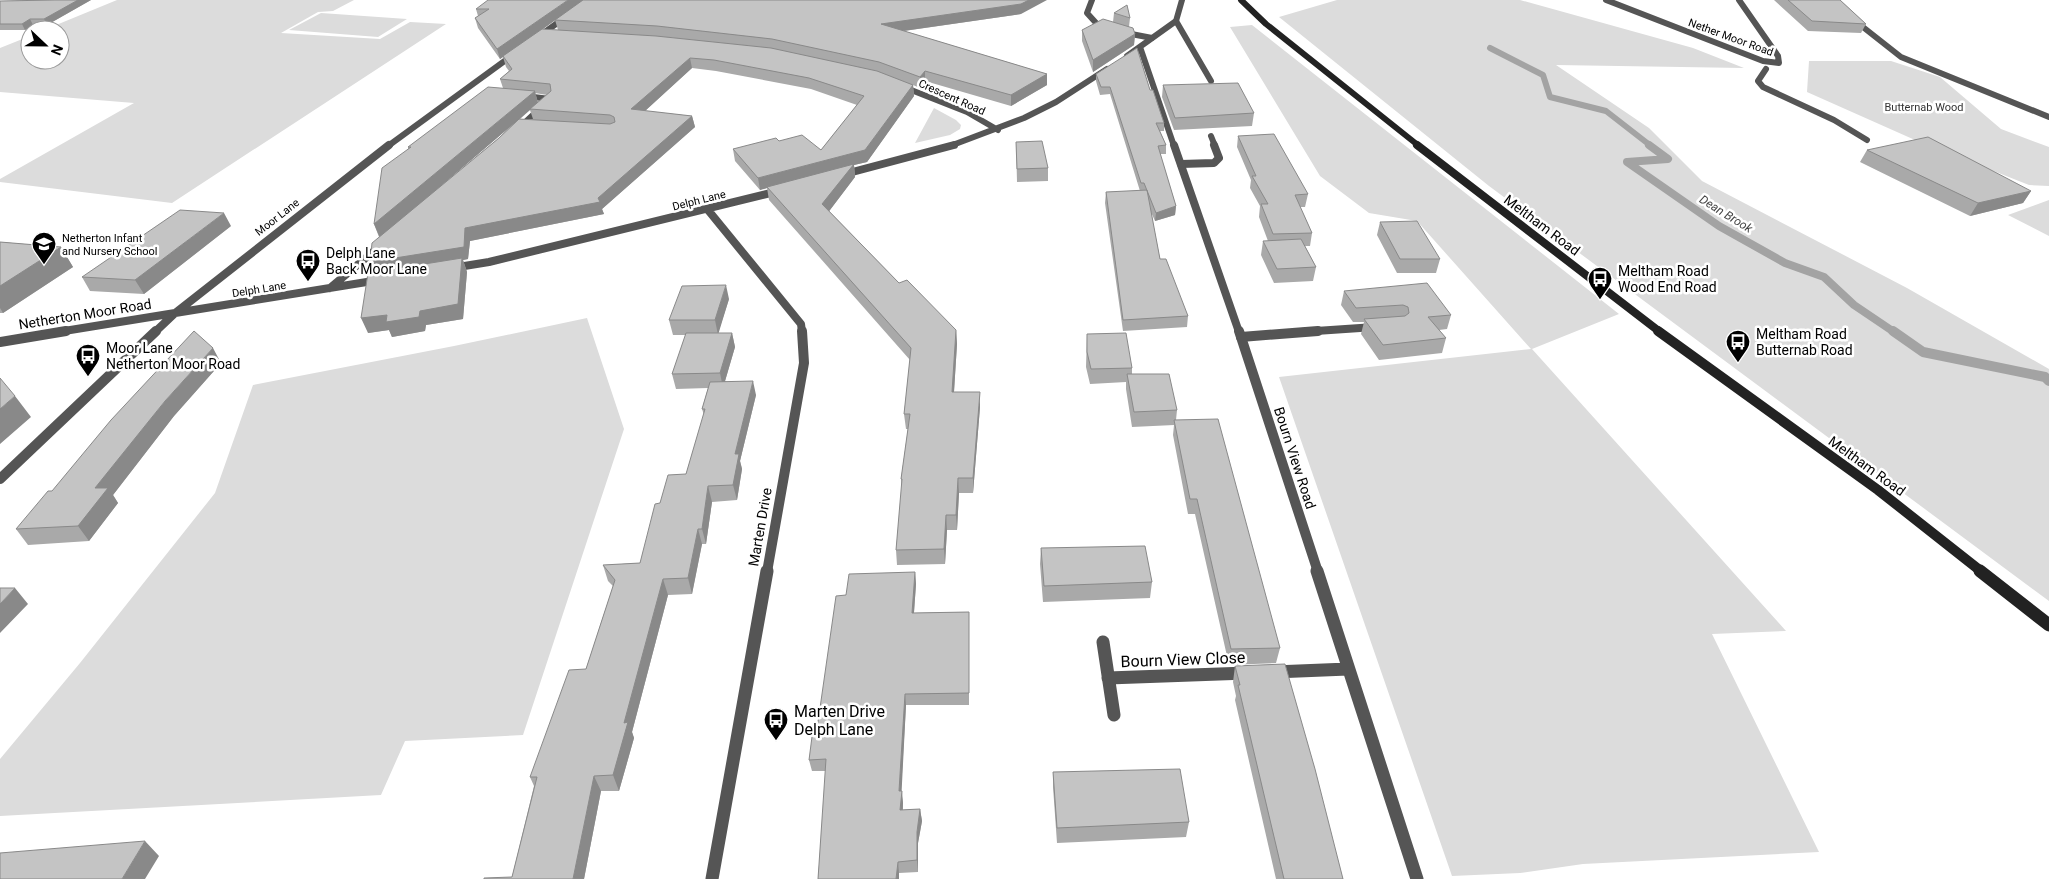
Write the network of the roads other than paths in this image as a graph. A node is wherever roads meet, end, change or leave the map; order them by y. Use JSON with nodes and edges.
{"nodes":[{"id":1,"x":1092,"y":0,"type":"edge"},
{"id":2,"x":1182,"y":0,"type":"edge"},
{"id":3,"x":1240,"y":0,"type":"edge"},
{"id":4,"x":1606,"y":0,"type":"edge"},
{"id":5,"x":1739,"y":0,"type":"edge"},
{"id":6,"x":576,"y":10,"type":"edge"},
{"id":7,"x":1848,"y":15,"type":"edge"},
{"id":8,"x":1176,"y":21,"type":"junction"},
{"id":9,"x":542,"y":34,"type":"junction"},
{"id":10,"x":551,"y":35,"type":"edge"},
{"id":11,"x":1152,"y":38,"type":"junction"},
{"id":12,"x":534,"y":40,"type":"edge"},
{"id":13,"x":1140,"y":47,"type":"junction"},
{"id":14,"x":518,"y":51,"type":"edge"},
{"id":15,"x":1118,"y":62,"type":"edge"},
{"id":16,"x":1111,"y":66,"type":"edge"},
{"id":17,"x":1768,"y":66,"type":"junction"},
{"id":18,"x":1211,"y":81,"type":"dead end"},
{"id":19,"x":898,"y":85,"type":"edge"},
{"id":20,"x":464,"y":91,"type":"junction"},
{"id":21,"x":473,"y":92,"type":"dead end"},
{"id":22,"x":521,"y":96,"type":"edge"},
{"id":23,"x":2049,"y":118,"type":"edge"},
{"id":24,"x":522,"y":125,"type":"junction"},
{"id":25,"x":531,"y":126,"type":"edge"},
{"id":26,"x":998,"y":130,"type":"junction"},
{"id":27,"x":515,"y":131,"type":"edge"},
{"id":28,"x":1211,"y":136,"type":"dead end"},
{"id":29,"x":1867,"y":140,"type":"dead end"},
{"id":30,"x":1181,"y":164,"type":"junction"},
{"id":31,"x":835,"y":177,"type":"edge"},
{"id":32,"x":788,"y":189,"type":"edge"},
{"id":33,"x":708,"y":210,"type":"junction"},
{"id":34,"x":390,"y":237,"type":"edge"},
{"id":35,"x":442,"y":270,"type":"edge"},
{"id":36,"x":386,"y":279,"type":"edge"},
{"id":37,"x":330,"y":288,"type":"junction"},
{"id":38,"x":174,"y":314,"type":"junction"},
{"id":39,"x":1390,"y":326,"type":"edge"},
{"id":40,"x":1241,"y":337,"type":"junction"},
{"id":41,"x":0,"y":342,"type":"edge"},
{"id":42,"x":0,"y":479,"type":"edge"},
{"id":43,"x":2049,"y":626,"type":"edge"},
{"id":44,"x":1103,"y":642,"type":"dead end"},
{"id":45,"x":1348,"y":669,"type":"junction"},
{"id":46,"x":1108,"y":678,"type":"junction"},
{"id":47,"x":1114,"y":715,"type":"dead end"},
{"id":48,"x":712,"y":879,"type":"edge"},
{"id":49,"x":1417,"y":879,"type":"edge"}],
"edges":[{"from":1,"to":11,"type":"street"},
{"from":2,"to":8,"type":"street"},
{"from":3,"to":43,"type":"main road","name":"Meltham Road"},
{"from":4,"to":17,"type":"street","name":"Nether Moor Road"},
{"from":5,"to":17,"type":"street","name":"Nether Moor Road"},
{"from":6,"to":9,"type":"street"},
{"from":7,"to":23,"type":"street"},
{"from":8,"to":11,"type":"street"},
{"from":8,"to":18,"type":"street"},
{"from":9,"to":10,"type":"street"},
{"from":9,"to":12,"type":"street"},
{"from":11,"to":13,"type":"street"},
{"from":13,"to":15,"type":"street"},
{"from":13,"to":30,"type":"street","name":"Bourn View Road"},
{"from":14,"to":20,"type":"street","name":"Moor Lane"},
{"from":16,"to":26,"type":"street"},
{"from":17,"to":29,"type":"street"},
{"from":19,"to":26,"type":"street","name":"Crescent Road"},
{"from":20,"to":21,"type":"street"},
{"from":20,"to":38,"type":"street","name":"Moor Lane"},
{"from":22,"to":24,"type":"street"},
{"from":24,"to":25,"type":"street"},
{"from":24,"to":27,"type":"street"},
{"from":26,"to":31,"type":"street"},
{"from":28,"to":30,"type":"street"},
{"from":30,"to":40,"type":"street","name":"Bourn View Road"},
{"from":32,"to":33,"type":"street","name":"Delph Lane"},
{"from":33,"to":35,"type":"street","name":"Delph Lane"},
{"from":33,"to":48,"type":"street","name":"Marten Drive"},
{"from":34,"to":37,"type":"street"},
{"from":36,"to":37,"type":"street","name":"Delph Lane"},
{"from":37,"to":38,"type":"street","name":"Delph Lane"},
{"from":38,"to":41,"type":"street","name":"Netherton Moor Road"},
{"from":38,"to":42,"type":"street","name":"Moor Lane"},
{"from":39,"to":40,"type":"street"},
{"from":40,"to":45,"type":"street","name":"Bourn View Road"},
{"from":44,"to":46,"type":"street","name":"Bourn View Close"},
{"from":45,"to":46,"type":"street","name":"Bourn View Close"},
{"from":45,"to":49,"type":"street","name":"Bourn View Road"},
{"from":46,"to":47,"type":"street","name":"Bourn View Close"}]}
